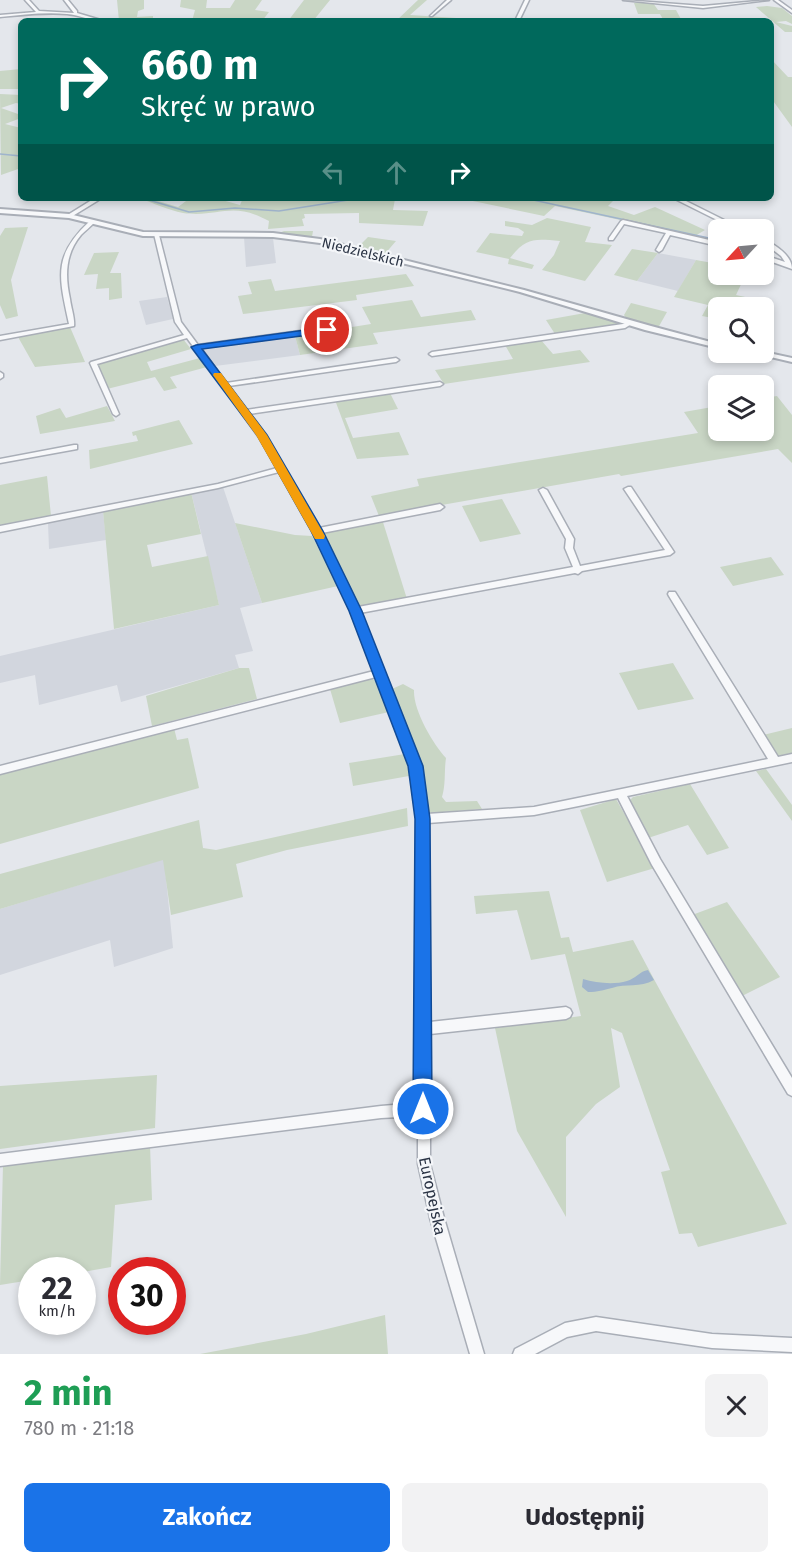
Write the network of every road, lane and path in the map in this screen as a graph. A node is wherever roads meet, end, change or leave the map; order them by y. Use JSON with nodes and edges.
{"nodes":[{"id":1,"x":27,"y":0,"type":"edge"},
{"id":2,"x":66,"y":0,"type":"edge"},
{"id":3,"x":449,"y":0,"type":"edge"},
{"id":4,"x":527,"y":0,"type":"edge"},
{"id":5,"x":625,"y":0,"type":"edge"},
{"id":6,"x":767,"y":0,"type":"edge"},
{"id":7,"x":776,"y":0,"type":"edge"},
{"id":8,"x":37,"y":11,"type":"junction"},
{"id":9,"x":792,"y":12,"type":"edge"},
{"id":10,"x":75,"y":14,"type":"junction"},
{"id":11,"x":432,"y":15,"type":"dead end"},
{"id":12,"x":0,"y":16,"type":"edge"},
{"id":13,"x":90,"y":18,"type":"edge"},
{"id":14,"x":518,"y":18,"type":"edge"},
{"id":15,"x":94,"y":201,"type":"edge"},
{"id":16,"x":682,"y":201,"type":"edge"},
{"id":17,"x":0,"y":210,"type":"edge"},
{"id":18,"x":69,"y":216,"type":"junction"},
{"id":19,"x":719,"y":219,"type":"edge"},
{"id":20,"x":92,"y":222,"type":"junction"},
{"id":21,"x":669,"y":232,"type":"junction"},
{"id":22,"x":156,"y":235,"type":"junction"},
{"id":23,"x":611,"y":239,"type":"dead end"},
{"id":24,"x":708,"y":242,"type":"edge"},
{"id":25,"x":774,"y":248,"type":"edge"},
{"id":26,"x":658,"y":250,"type":"dead end"},
{"id":27,"x":774,"y":260,"type":"edge"},
{"id":28,"x":791,"y":266,"type":"edge"},
{"id":29,"x":630,"y":323,"type":"junction"},
{"id":30,"x":344,"y":327,"type":"dead end"},
{"id":31,"x":187,"y":336,"type":"junction"},
{"id":32,"x":0,"y":338,"type":"edge"},
{"id":33,"x":708,"y":343,"type":"edge"},
{"id":34,"x":196,"y":347,"type":"junction"},
{"id":35,"x":432,"y":354,"type":"dead end"},
{"id":36,"x":774,"y":356,"type":"edge"},
{"id":37,"x":396,"y":360,"type":"dead end"},
{"id":38,"x":792,"y":360,"type":"edge"},
{"id":39,"x":440,"y":384,"type":"dead end"},
{"id":40,"x":225,"y":385,"type":"junction"},
{"id":41,"x":246,"y":412,"type":"junction"},
{"id":42,"x":116,"y":414,"type":"dead end"},
{"id":43,"x":74,"y":447,"type":"dead end"},
{"id":44,"x":0,"y":461,"type":"edge"},
{"id":45,"x":282,"y":468,"type":"junction"},
{"id":46,"x":628,"y":489,"type":"dead end"},
{"id":47,"x":543,"y":490,"type":"dead end"},
{"id":48,"x":440,"y":507,"type":"dead end"},
{"id":49,"x":0,"y":529,"type":"edge"},
{"id":50,"x":317,"y":531,"type":"junction"},
{"id":51,"x":578,"y":571,"type":"junction"},
{"id":52,"x":672,"y":594,"type":"dead end"},
{"id":53,"x":355,"y":611,"type":"junction"},
{"id":54,"x":380,"y":673,"type":"junction"},
{"id":55,"x":792,"y":758,"type":"edge"},
{"id":56,"x":776,"y":761,"type":"junction"},
{"id":57,"x":0,"y":770,"type":"edge"},
{"id":58,"x":621,"y":794,"type":"junction"},
{"id":59,"x":423,"y":819,"type":"junction"},
{"id":60,"x":566,"y":1013,"type":"dead end"},
{"id":61,"x":423,"y":1029,"type":"junction"},
{"id":62,"x":792,"y":1090,"type":"edge"},
{"id":63,"x":423,"y":1109,"type":"junction"},
{"id":64,"x":0,"y":1160,"type":"edge"},
{"id":65,"x":792,"y":1345,"type":"edge"},
{"id":66,"x":477,"y":1354,"type":"edge"},
{"id":67,"x":520,"y":1354,"type":"edge"}],
"edges":[{"from":1,"to":8,"type":"street"},
{"from":2,"to":10,"type":"street"},
{"from":3,"to":11,"type":"street"},
{"from":4,"to":14,"type":"street"},
{"from":5,"to":6,"type":"street"},
{"from":7,"to":9,"type":"street"},
{"from":8,"to":10,"type":"street"},
{"from":8,"to":12,"type":"street"},
{"from":10,"to":13,"type":"street"},
{"from":15,"to":18,"type":"street"},
{"from":16,"to":19,"type":"street"},
{"from":17,"to":18,"type":"street","name":"Niedzielskich"},
{"from":18,"to":20,"type":"street","name":"Niedzielskich"},
{"from":20,"to":22,"type":"street","name":"Niedzielskich"},
{"from":20,"to":32,"type":"street"},
{"from":21,"to":23,"type":"street"},
{"from":21,"to":24,"type":"street"},
{"from":21,"to":26,"type":"street"},
{"from":22,"to":29,"type":"street","name":"Niedzielskich"},
{"from":22,"to":31,"type":"street","name":"Europejska"},
{"from":25,"to":28,"type":"street"},
{"from":27,"to":28,"type":"street"},
{"from":29,"to":33,"type":"street","name":"Niedzielskich"},
{"from":29,"to":35,"type":"street"},
{"from":30,"to":34,"type":"street"},
{"from":31,"to":34,"type":"street","name":"Europejska"},
{"from":31,"to":42,"type":"street"},
{"from":34,"to":40,"type":"street","name":"Europejska"},
{"from":36,"to":38,"type":"street"},
{"from":37,"to":40,"type":"street"},
{"from":39,"to":41,"type":"street"},
{"from":40,"to":41,"type":"street","name":"Europejska"},
{"from":41,"to":45,"type":"street","name":"Europejska"},
{"from":43,"to":44,"type":"street"},
{"from":45,"to":49,"type":"street"},
{"from":45,"to":50,"type":"street","name":"Europejska"},
{"from":46,"to":51,"type":"street"},
{"from":47,"to":51,"type":"street"},
{"from":48,"to":50,"type":"street"},
{"from":50,"to":53,"type":"street","name":"Europejska"},
{"from":51,"to":53,"type":"street"},
{"from":52,"to":56,"type":"street"},
{"from":53,"to":54,"type":"street","name":"Europejska"},
{"from":54,"to":57,"type":"street"},
{"from":54,"to":59,"type":"street","name":"Europejska"},
{"from":55,"to":56,"type":"street"},
{"from":56,"to":58,"type":"street"},
{"from":58,"to":59,"type":"street"},
{"from":58,"to":62,"type":"street"},
{"from":59,"to":61,"type":"street","name":"Europejska"},
{"from":60,"to":61,"type":"street"},
{"from":61,"to":63,"type":"street","name":"Europejska"},
{"from":63,"to":64,"type":"street"},
{"from":63,"to":66,"type":"street","name":"Europejska"},
{"from":65,"to":67,"type":"street"}]}
